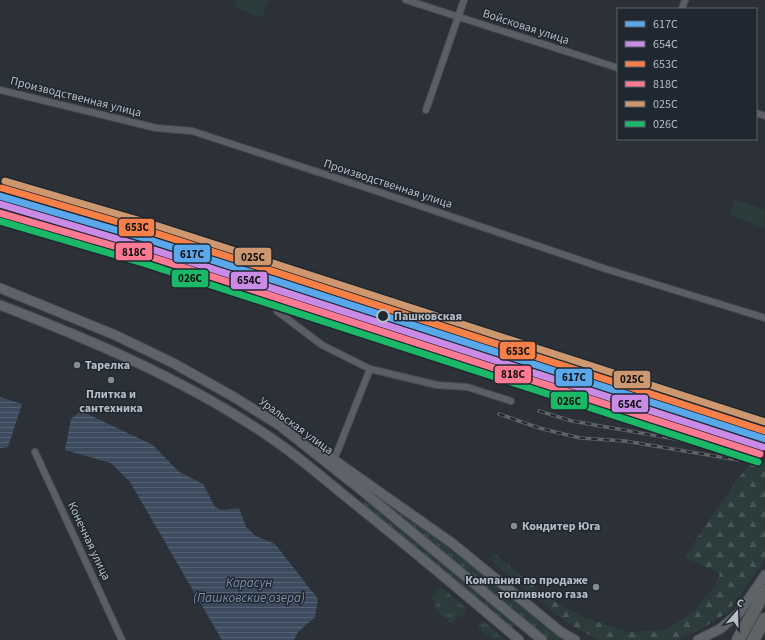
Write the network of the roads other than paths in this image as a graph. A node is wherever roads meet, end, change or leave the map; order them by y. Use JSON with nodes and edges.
{"nodes":[{"id":1,"x":406,"y":0,"type":"edge"},
{"id":2,"x":464,"y":0,"type":"edge"},
{"id":3,"x":458,"y":17,"type":"junction"},
{"id":4,"x":617,"y":68,"type":"edge"},
{"id":5,"x":0,"y":90,"type":"edge"},
{"id":6,"x":426,"y":110,"type":"dead end"},
{"id":7,"x":0,"y":288,"type":"edge"},
{"id":8,"x":0,"y":305,"type":"edge"},
{"id":9,"x":277,"y":311,"type":"dead end"},
{"id":10,"x":765,"y":318,"type":"edge"},
{"id":11,"x":370,"y":369,"type":"junction"},
{"id":12,"x":511,"y":400,"type":"dead end"},
{"id":13,"x":290,"y":434,"type":"junction"},
{"id":14,"x":35,"y":452,"type":"dead end"},
{"id":15,"x":334,"y":460,"type":"junction"},
{"id":16,"x":765,"y":574,"type":"edge"},
{"id":17,"x":765,"y":591,"type":"edge"},
{"id":18,"x":765,"y":619,"type":"edge"},
{"id":19,"x":525,"y":627,"type":"junction"},
{"id":20,"x":517,"y":639,"type":"edge"},
{"id":21,"x":122,"y":640,"type":"edge"},
{"id":22,"x":542,"y":640,"type":"edge"},
{"id":23,"x":575,"y":640,"type":"edge"},
{"id":24,"x":698,"y":640,"type":"edge"},
{"id":25,"x":738,"y":640,"type":"edge"},
{"id":26,"x":753,"y":640,"type":"edge"}],
"edges":[{"from":1,"to":3,"type":"street","name":"Войсковая улица"},
{"from":2,"to":3,"type":"street"},
{"from":3,"to":4,"type":"street","name":"Войсковая улица"},
{"from":3,"to":6,"type":"street"},
{"from":5,"to":10,"type":"street","name":"Производственная улица"},
{"from":7,"to":13,"type":"main road","name":"Уральская улица"},
{"from":8,"to":20,"type":"main road","name":"Уральская улица"},
{"from":9,"to":11,"type":"street"},
{"from":11,"to":12,"type":"street"},
{"from":11,"to":15,"type":"street"},
{"from":13,"to":15,"type":"main road"},
{"from":13,"to":19,"type":"main road","name":"Уральская улица"},
{"from":14,"to":21,"type":"street","name":"Конечная улица"},
{"from":15,"to":23,"type":"main road"},
{"from":16,"to":24,"type":"main road"},
{"from":17,"to":25,"type":"highway"},
{"from":18,"to":26,"type":"highway"},
{"from":19,"to":20,"type":"main road"},
{"from":19,"to":22,"type":"main road","name":"Уральская улица"}]}
